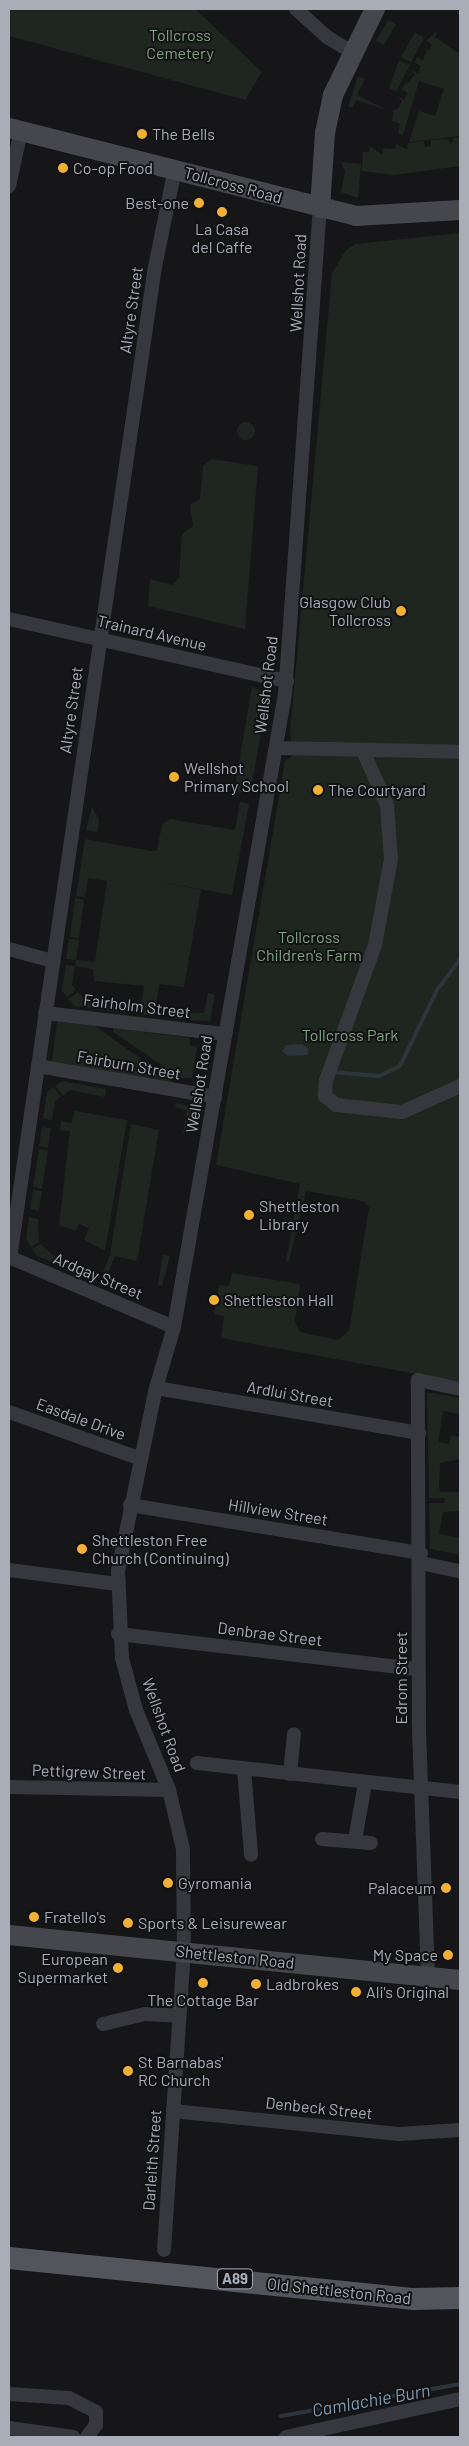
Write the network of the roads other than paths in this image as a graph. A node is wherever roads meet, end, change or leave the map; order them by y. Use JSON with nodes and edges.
{"nodes":[{"id":1,"x":296,"y":9,"type":"edge"},
{"id":2,"x":375,"y":9,"type":"edge"},
{"id":3,"x":352,"y":52,"type":"junction"},
{"id":4,"x":15,"y":130,"type":"edge"},
{"id":5,"x":175,"y":169,"type":"junction"},
{"id":6,"x":9,"y":186,"type":"edge"},
{"id":7,"x":320,"y":208,"type":"junction"},
{"id":8,"x":460,"y":210,"type":"edge"},
{"id":9,"x":9,"y":619,"type":"edge"},
{"id":10,"x":100,"y":639,"type":"junction"},
{"id":11,"x":287,"y":681,"type":"junction"},
{"id":12,"x":276,"y":748,"type":"junction"},
{"id":13,"x":363,"y":750,"type":"junction"},
{"id":14,"x":460,"y":752,"type":"edge"},
{"id":15,"x":9,"y":948,"type":"edge"},
{"id":16,"x":53,"y":961,"type":"junction"},
{"id":17,"x":45,"y":1013,"type":"junction"},
{"id":18,"x":225,"y":1034,"type":"junction"},
{"id":19,"x":38,"y":1066,"type":"junction"},
{"id":20,"x":460,"y":1086,"type":"edge"},
{"id":21,"x":215,"y":1097,"type":"junction"},
{"id":22,"x":9,"y":1257,"type":"edge"},
{"id":23,"x":174,"y":1327,"type":"junction"},
{"id":24,"x":156,"y":1388,"type":"junction"},
{"id":25,"x":460,"y":1389,"type":"edge"},
{"id":26,"x":9,"y":1412,"type":"edge"},
{"id":27,"x":419,"y":1433,"type":"junction"},
{"id":28,"x":141,"y":1460,"type":"junction"},
{"id":29,"x":130,"y":1506,"type":"junction"},
{"id":30,"x":421,"y":1558,"type":"junction"},
{"id":31,"x":9,"y":1570,"type":"edge"},
{"id":32,"x":460,"y":1571,"type":"edge"},
{"id":33,"x":117,"y":1584,"type":"junction"},
{"id":34,"x":118,"y":1634,"type":"junction"},
{"id":35,"x":418,"y":1669,"type":"junction"},
{"id":36,"x":294,"y":1734,"type":"dead end"},
{"id":37,"x":197,"y":1763,"type":"dead end"},
{"id":38,"x":244,"y":1769,"type":"junction"},
{"id":39,"x":290,"y":1774,"type":"junction"},
{"id":40,"x":365,"y":1783,"type":"junction"},
{"id":41,"x":9,"y":1787,"type":"edge"},
{"id":42,"x":421,"y":1787,"type":"junction"},
{"id":43,"x":169,"y":1790,"type":"junction"},
{"id":44,"x":460,"y":1792,"type":"edge"},
{"id":45,"x":322,"y":1839,"type":"dead end"},
{"id":46,"x":356,"y":1840,"type":"junction"},
{"id":47,"x":371,"y":1843,"type":"dead end"},
{"id":48,"x":251,"y":1855,"type":"dead end"},
{"id":49,"x":9,"y":1935,"type":"edge"},
{"id":50,"x":184,"y":1952,"type":"junction"},
{"id":51,"x":428,"y":1976,"type":"junction"},
{"id":52,"x":460,"y":1980,"type":"edge"},
{"id":53,"x":179,"y":2016,"type":"junction"},
{"id":54,"x":103,"y":2024,"type":"dead end"},
{"id":55,"x":173,"y":2111,"type":"junction"},
{"id":56,"x":460,"y":2130,"type":"edge"},
{"id":57,"x":164,"y":2250,"type":"dead end"},
{"id":58,"x":9,"y":2258,"type":"edge"},
{"id":59,"x":460,"y":2298,"type":"edge"},
{"id":60,"x":9,"y":2394,"type":"edge"},
{"id":61,"x":460,"y":2399,"type":"edge"},
{"id":62,"x":9,"y":2428,"type":"edge"},
{"id":63,"x":74,"y":2437,"type":"edge"},
{"id":64,"x":87,"y":2437,"type":"edge"},
{"id":65,"x":286,"y":2437,"type":"edge"}],
"edges":[{"from":1,"to":3,"type":"street"},
{"from":2,"to":3,"type":"street"},
{"from":3,"to":7,"type":"street"},
{"from":4,"to":5,"type":"street","name":"Tollcross Road"},
{"from":4,"to":6,"type":"street"},
{"from":5,"to":7,"type":"street","name":"Tollcross Road"},
{"from":5,"to":10,"type":"street","name":"Altyre Street"},
{"from":7,"to":8,"type":"street","name":"Tollcross Road"},
{"from":7,"to":11,"type":"street","name":"Wellshot Road"},
{"from":9,"to":10,"type":"street","name":"Trainard Avenue"},
{"from":10,"to":11,"type":"street","name":"Trainard Avenue"},
{"from":10,"to":16,"type":"street","name":"Altyre Street"},
{"from":11,"to":12,"type":"street","name":"Wellshot Road"},
{"from":12,"to":13,"type":"street"},
{"from":12,"to":18,"type":"street","name":"Wellshot Road"},
{"from":13,"to":14,"type":"street"},
{"from":13,"to":20,"type":"street"},
{"from":15,"to":16,"type":"street"},
{"from":16,"to":17,"type":"street","name":"Altyre Street"},
{"from":17,"to":18,"type":"street","name":"Fairholm Street"},
{"from":17,"to":19,"type":"street","name":"Altyre Street"},
{"from":18,"to":21,"type":"street","name":"Wellshot Road"},
{"from":19,"to":21,"type":"street","name":"Fairburn Street"},
{"from":19,"to":22,"type":"street","name":"Altyre Street"},
{"from":21,"to":23,"type":"street","name":"Wellshot Road"},
{"from":22,"to":23,"type":"street","name":"Ardgay Street"},
{"from":23,"to":24,"type":"street","name":"Wellshot Road"},
{"from":24,"to":27,"type":"street","name":"Ardlui Street"},
{"from":24,"to":28,"type":"street","name":"Wellshot Road"},
{"from":25,"to":27,"type":"street","name":"Edrom Street"},
{"from":26,"to":28,"type":"street","name":"Easdale Drive"},
{"from":27,"to":30,"type":"street","name":"Edrom Street"},
{"from":28,"to":29,"type":"street","name":"Wellshot Road"},
{"from":29,"to":30,"type":"street","name":"Hillview Street"},
{"from":29,"to":33,"type":"street","name":"Wellshot Road"},
{"from":30,"to":32,"type":"street","name":"Hillview Street"},
{"from":30,"to":35,"type":"street","name":"Edrom Street"},
{"from":31,"to":33,"type":"street"},
{"from":33,"to":34,"type":"street","name":"Wellshot Road"},
{"from":34,"to":35,"type":"street","name":"Denbrae Street"},
{"from":34,"to":43,"type":"street","name":"Wellshot Road"},
{"from":35,"to":42,"type":"street","name":"Edrom Street"},
{"from":36,"to":39,"type":"street"},
{"from":37,"to":38,"type":"street"},
{"from":38,"to":39,"type":"street"},
{"from":38,"to":48,"type":"street"},
{"from":39,"to":40,"type":"street"},
{"from":40,"to":42,"type":"street"},
{"from":40,"to":46,"type":"street"},
{"from":41,"to":43,"type":"street","name":"Pettigrew Street"},
{"from":42,"to":44,"type":"street"},
{"from":42,"to":51,"type":"street","name":"Edrom Street"},
{"from":43,"to":50,"type":"street","name":"Wellshot Road"},
{"from":45,"to":46,"type":"street"},
{"from":46,"to":47,"type":"street"},
{"from":49,"to":50,"type":"street","name":"Shettleston Road"},
{"from":50,"to":51,"type":"street","name":"Shettleston Road"},
{"from":50,"to":53,"type":"street","name":"Darleith Street"},
{"from":51,"to":52,"type":"street","name":"Shettleston Road"},
{"from":53,"to":54,"type":"street"},
{"from":53,"to":55,"type":"street","name":"Darleith Street"},
{"from":55,"to":56,"type":"street","name":"Denbeck Street"},
{"from":55,"to":57,"type":"street","name":"Darleith Street"},
{"from":58,"to":59,"type":"main road","name":"Old Shettleston Road","number":"A89"},
{"from":60,"to":64,"type":"street"},
{"from":61,"to":65,"type":"street"},
{"from":62,"to":63,"type":"street"}]}
